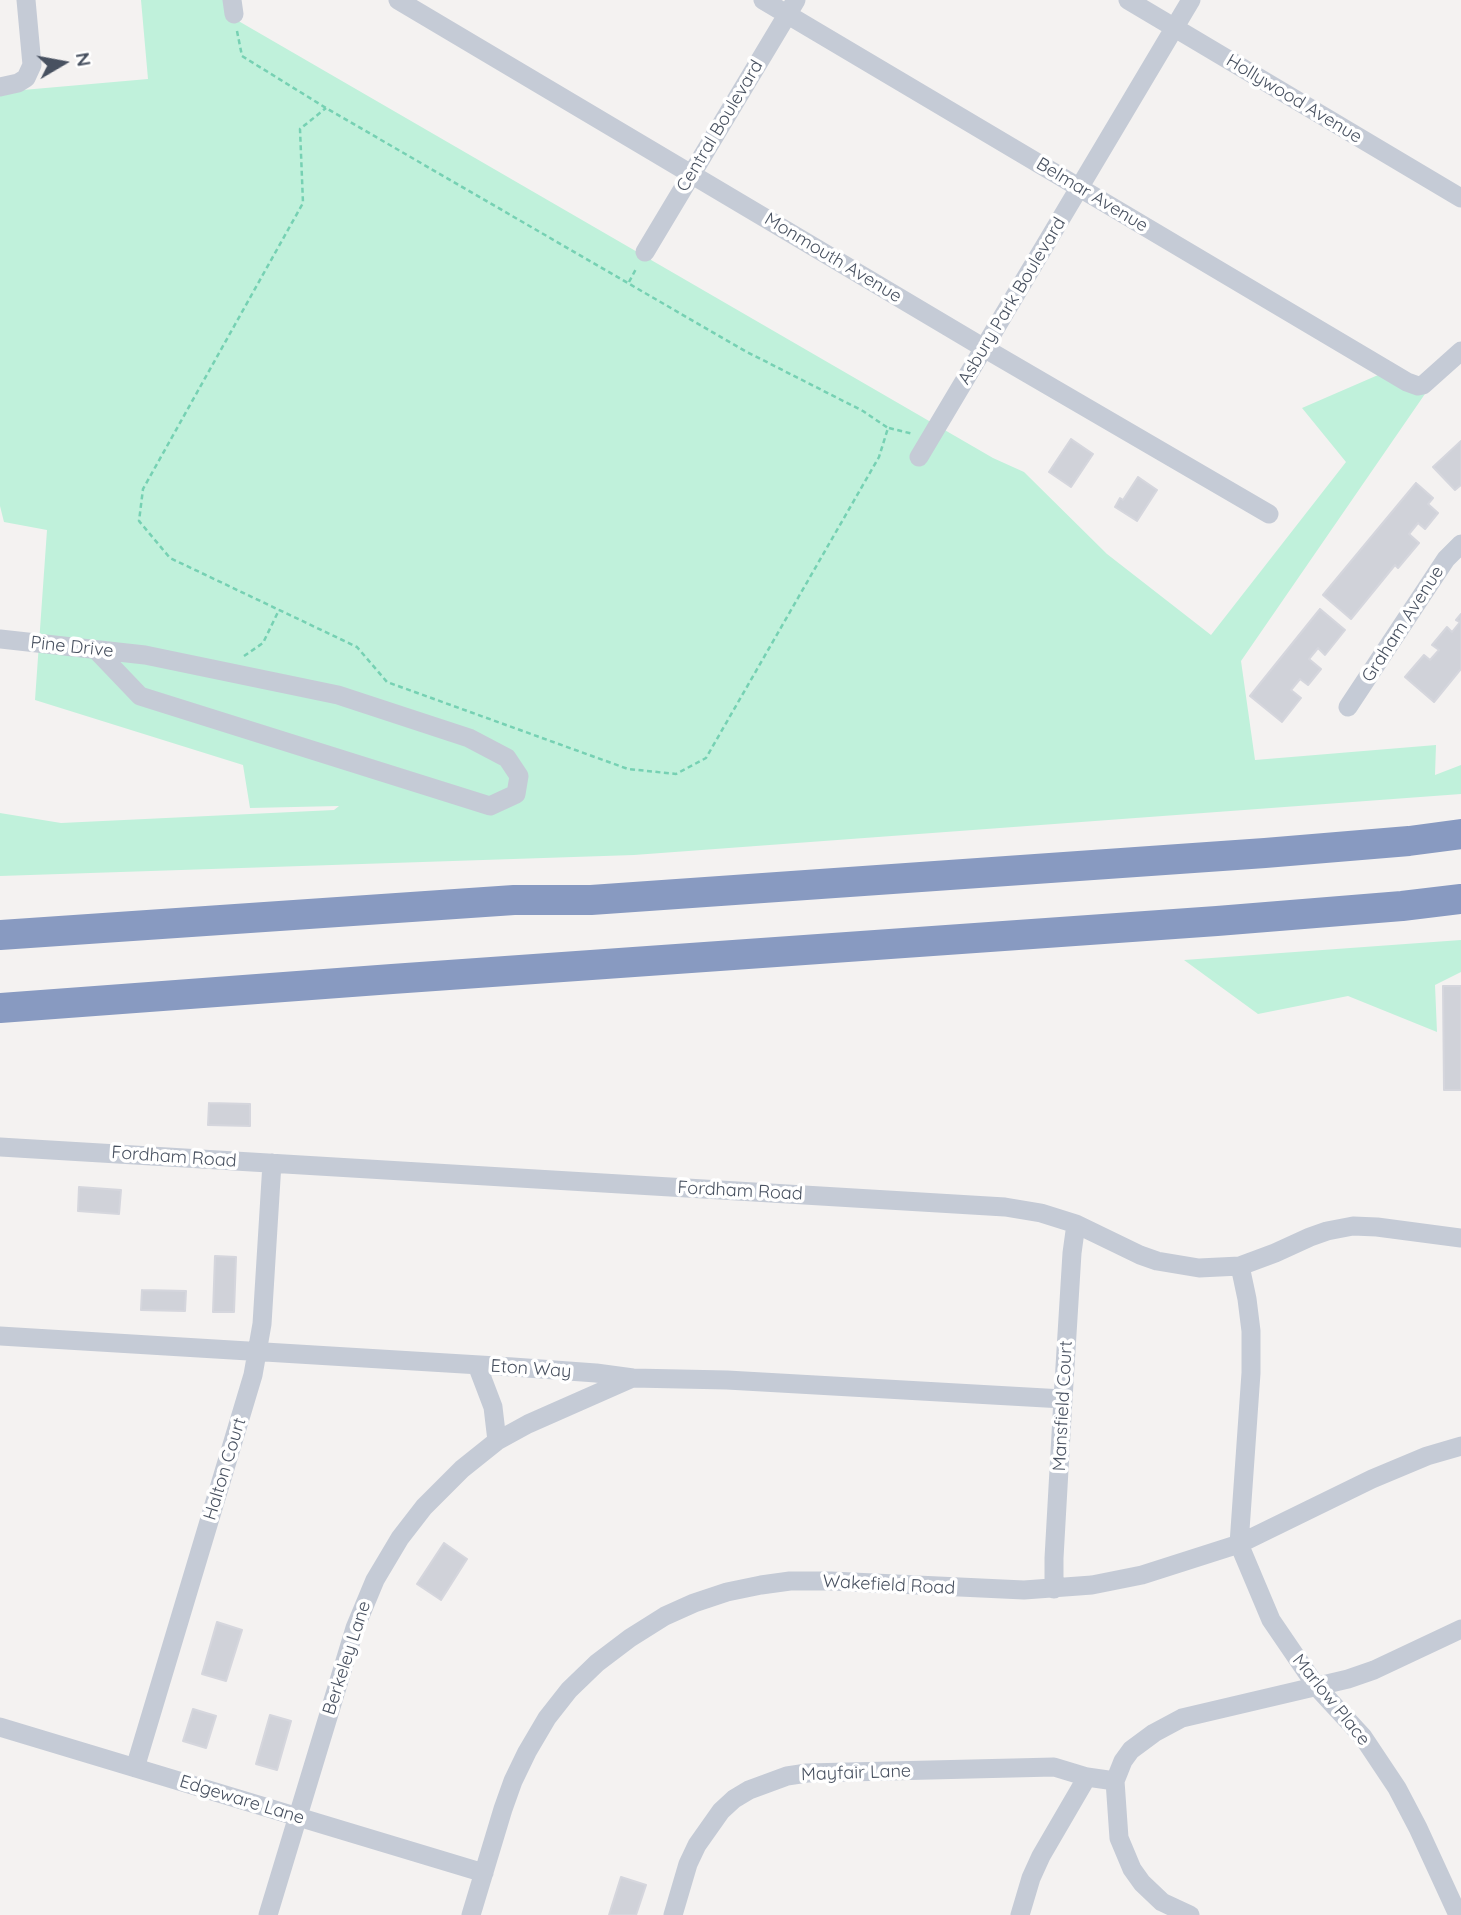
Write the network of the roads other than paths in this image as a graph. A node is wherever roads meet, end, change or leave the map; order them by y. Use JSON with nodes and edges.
{"nodes":[{"id":1,"x":26,"y":0,"type":"edge"},
{"id":2,"x":398,"y":0,"type":"edge"},
{"id":3,"x":763,"y":0,"type":"edge"},
{"id":4,"x":1128,"y":0,"type":"edge"},
{"id":5,"x":1191,"y":0,"type":"edge"},
{"id":6,"x":791,"y":7,"type":"edge"},
{"id":7,"x":1175,"y":27,"type":"junction"},
{"id":8,"x":0,"y":87,"type":"edge"},
{"id":9,"x":691,"y":174,"type":"junction"},
{"id":10,"x":1080,"y":188,"type":"junction"},
{"id":11,"x":1461,"y":198,"type":"edge"},
{"id":12,"x":645,"y":252,"type":"dead end"},
{"id":13,"x":984,"y":348,"type":"junction"},
{"id":14,"x":1461,"y":351,"type":"edge"},
{"id":15,"x":919,"y":457,"type":"dead end"},
{"id":16,"x":1269,"y":514,"type":"dead end"},
{"id":17,"x":1461,"y":544,"type":"edge"},
{"id":18,"x":0,"y":639,"type":"edge"},
{"id":19,"x":96,"y":650,"type":"junction"},
{"id":20,"x":1348,"y":707,"type":"dead end"},
{"id":21,"x":1461,"y":834,"type":"edge"},
{"id":22,"x":1461,"y":899,"type":"edge"},
{"id":23,"x":0,"y":935,"type":"edge"},
{"id":24,"x":0,"y":1008,"type":"edge"},
{"id":25,"x":0,"y":1147,"type":"edge"},
{"id":26,"x":272,"y":1163,"type":"junction"},
{"id":27,"x":1076,"y":1223,"type":"junction"},
{"id":28,"x":1461,"y":1238,"type":"edge"},
{"id":29,"x":1240,"y":1266,"type":"junction"},
{"id":30,"x":0,"y":1336,"type":"edge"},
{"id":31,"x":258,"y":1352,"type":"junction"},
{"id":32,"x":477,"y":1365,"type":"junction"},
{"id":33,"x":633,"y":1378,"type":"junction"},
{"id":34,"x":1063,"y":1399,"type":"junction"},
{"id":35,"x":497,"y":1441,"type":"junction"},
{"id":36,"x":1461,"y":1446,"type":"edge"},
{"id":37,"x":1239,"y":1544,"type":"junction"},
{"id":38,"x":1054,"y":1589,"type":"junction"},
{"id":39,"x":1461,"y":1629,"type":"edge"},
{"id":40,"x":1316,"y":1686,"type":"junction"},
{"id":41,"x":0,"y":1727,"type":"edge"},
{"id":42,"x":135,"y":1768,"type":"junction"},
{"id":43,"x":1087,"y":1777,"type":"junction"},
{"id":44,"x":1115,"y":1781,"type":"junction"},
{"id":45,"x":297,"y":1817,"type":"junction"},
{"id":46,"x":484,"y":1873,"type":"junction"},
{"id":47,"x":268,"y":1915,"type":"edge"},
{"id":48,"x":471,"y":1915,"type":"edge"},
{"id":49,"x":673,"y":1915,"type":"edge"},
{"id":50,"x":1020,"y":1915,"type":"edge"},
{"id":51,"x":1190,"y":1915,"type":"edge"},
{"id":52,"x":1458,"y":1915,"type":"edge"}],
"edges":[{"from":1,"to":8,"type":"street"},
{"from":2,"to":9,"type":"street","name":"Monmouth Avenue"},
{"from":3,"to":6,"type":"street","name":"Belmar Avenue"},
{"from":4,"to":7,"type":"street","name":"Hollywood Avenue"},
{"from":5,"to":7,"type":"street","name":"Asbury Park Boulevard"},
{"from":6,"to":9,"type":"street","name":"Central Boulevard"},
{"from":6,"to":10,"type":"street","name":"Belmar Avenue"},
{"from":7,"to":10,"type":"street","name":"Asbury Park Boulevard"},
{"from":7,"to":11,"type":"street","name":"Hollywood Avenue"},
{"from":9,"to":12,"type":"street","name":"Central Boulevard"},
{"from":9,"to":13,"type":"street","name":"Monmouth Avenue"},
{"from":10,"to":13,"type":"street","name":"Asbury Park Boulevard"},
{"from":10,"to":14,"type":"street","name":"Belmar Avenue"},
{"from":13,"to":15,"type":"street","name":"Asbury Park Boulevard"},
{"from":13,"to":16,"type":"street","name":"Monmouth Avenue"},
{"from":17,"to":20,"type":"street","name":"Graham Avenue"},
{"from":18,"to":19,"type":"street","name":"Pine Drive"},
{"from":19,"to":19,"type":"street","name":"Pine Drive"},
{"from":21,"to":23,"type":"highway"},
{"from":22,"to":24,"type":"highway"},
{"from":25,"to":26,"type":"street","name":"Fordham Road"},
{"from":26,"to":27,"type":"street","name":"Fordham Road"},
{"from":26,"to":31,"type":"street","name":"Halton Court"},
{"from":27,"to":29,"type":"street","name":"Fordham Road"},
{"from":27,"to":34,"type":"street","name":"Mansfield Court"},
{"from":28,"to":29,"type":"street","name":"Fordham Road"},
{"from":29,"to":37,"type":"street","name":"Marlow Place"},
{"from":30,"to":31,"type":"street","name":"Eton Way"},
{"from":31,"to":32,"type":"street","name":"Eton Way"},
{"from":31,"to":42,"type":"street","name":"Halton Court"},
{"from":32,"to":33,"type":"street","name":"Eton Way"},
{"from":32,"to":35,"type":"street"},
{"from":33,"to":34,"type":"street","name":"Eton Way"},
{"from":33,"to":35,"type":"street","name":"Berkeley Lane"},
{"from":34,"to":38,"type":"street","name":"Mansfield Court"},
{"from":35,"to":45,"type":"street","name":"Berkeley Lane"},
{"from":36,"to":37,"type":"street","name":"Wakefield Road"},
{"from":37,"to":38,"type":"street","name":"Wakefield Road"},
{"from":37,"to":40,"type":"street","name":"Marlow Place"},
{"from":38,"to":46,"type":"street","name":"Wakefield Road"},
{"from":39,"to":40,"type":"street"},
{"from":40,"to":44,"type":"street"},
{"from":40,"to":52,"type":"street","name":"Marlow Place"},
{"from":41,"to":42,"type":"street","name":"Edgeware Lane"},
{"from":42,"to":45,"type":"street","name":"Edgeware Lane"},
{"from":43,"to":44,"type":"street","name":"Mayfair Lane"},
{"from":43,"to":49,"type":"street","name":"Mayfair Lane"},
{"from":43,"to":50,"type":"street"},
{"from":44,"to":51,"type":"street"},
{"from":45,"to":46,"type":"street","name":"Edgeware Lane"},
{"from":45,"to":47,"type":"street","name":"Berkeley Lane"},
{"from":46,"to":48,"type":"street","name":"Wakefield Road"}]}
